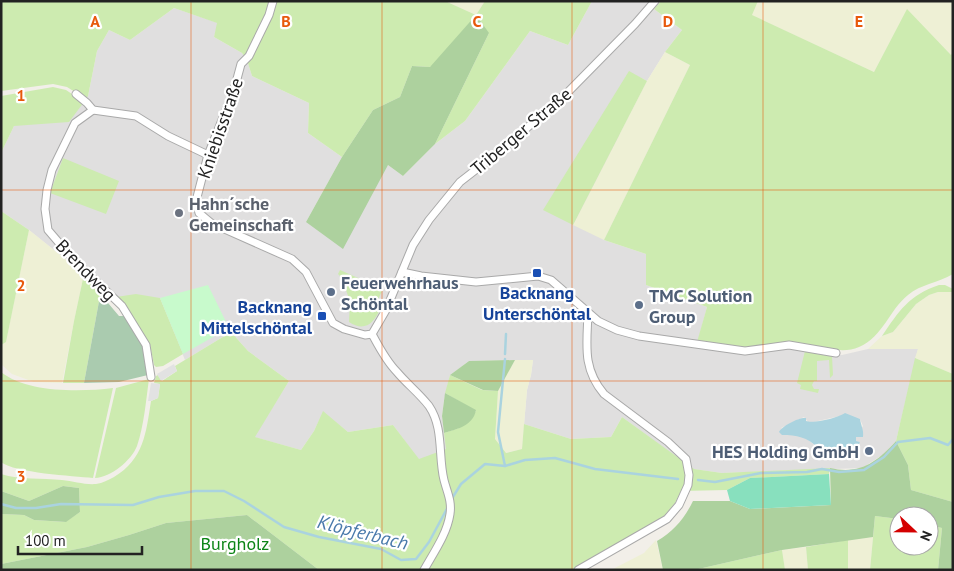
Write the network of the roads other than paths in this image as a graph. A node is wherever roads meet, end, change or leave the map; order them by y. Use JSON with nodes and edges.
{"nodes":[{"id":1,"x":273,"y":1,"type":"edge"},
{"id":2,"x":655,"y":1,"type":"edge"},
{"id":3,"x":76,"y":94,"type":"dead end"},
{"id":4,"x":92,"y":110,"type":"junction"},
{"id":5,"x":208,"y":155,"type":"junction"},
{"id":6,"x":402,"y":272,"type":"junction"},
{"id":7,"x":588,"y":313,"type":"junction"},
{"id":8,"x":372,"y":334,"type":"junction"},
{"id":9,"x":836,"y":353,"type":"dead end"},
{"id":10,"x":151,"y":377,"type":"dead end"},
{"id":11,"x":424,"y":570,"type":"edge"},
{"id":12,"x":578,"y":570,"type":"edge"}],
"edges":[{"from":1,"to":5,"type":"street","name":"Kniebisstraße"},
{"from":2,"to":6,"type":"street","name":"Triberger Straße"},
{"from":3,"to":4,"type":"street"},
{"from":4,"to":5,"type":"street"},
{"from":4,"to":10,"type":"street","name":"Brendweg"},
{"from":5,"to":8,"type":"street","name":"Kniebisstraße"},
{"from":6,"to":7,"type":"street"},
{"from":6,"to":8,"type":"street","name":"Triberger Straße"},
{"from":7,"to":9,"type":"street"},
{"from":7,"to":12,"type":"street"},
{"from":8,"to":11,"type":"street"}]}
